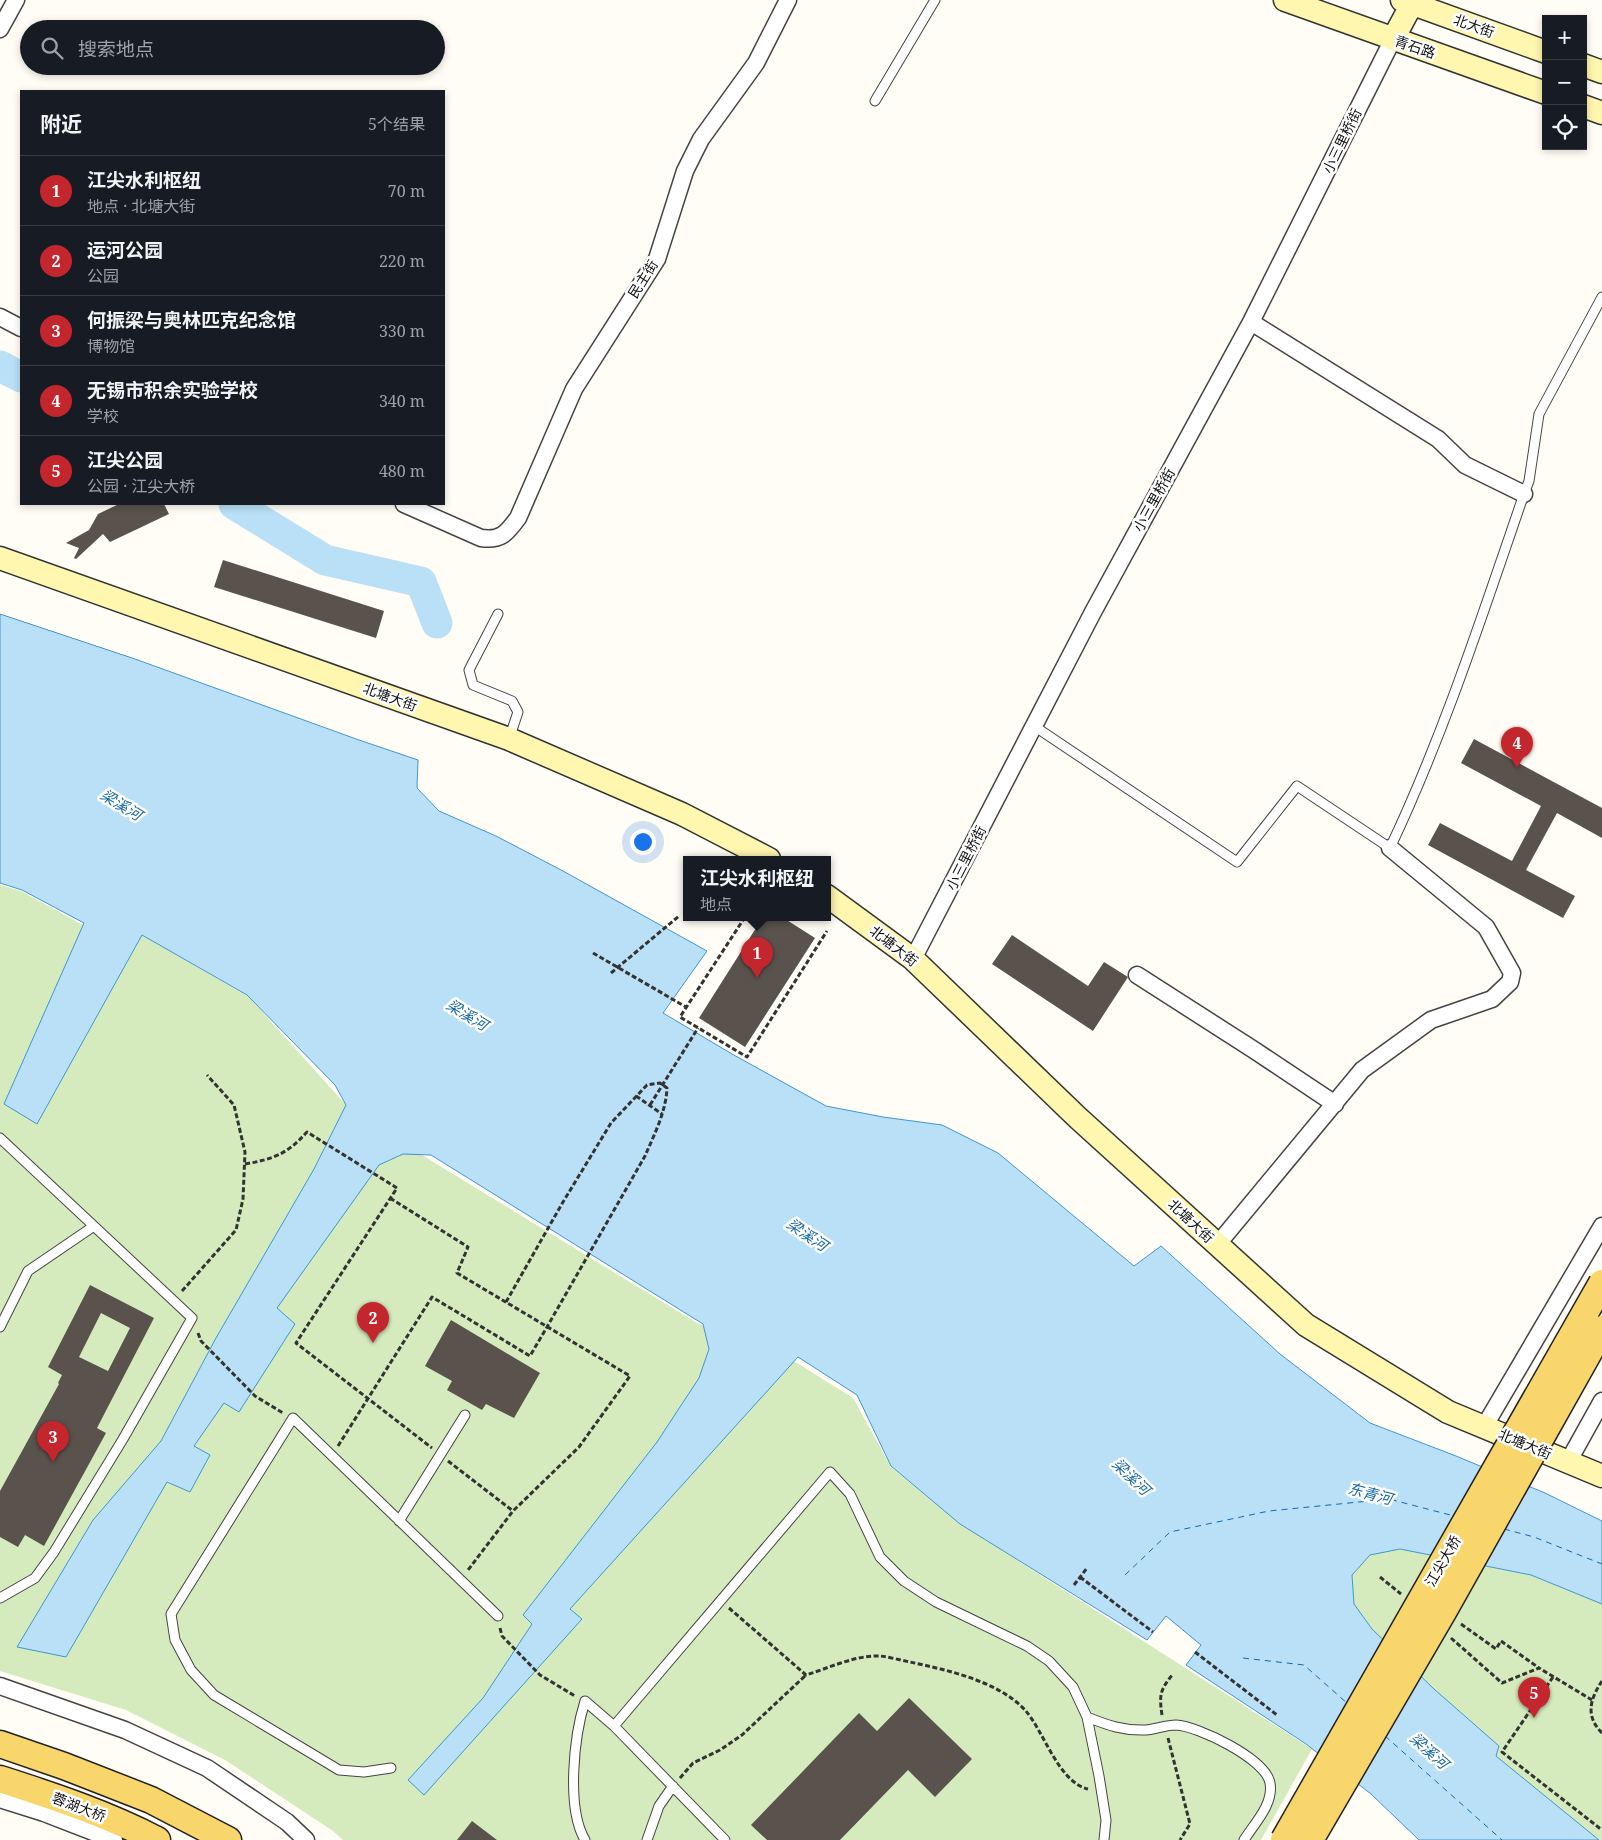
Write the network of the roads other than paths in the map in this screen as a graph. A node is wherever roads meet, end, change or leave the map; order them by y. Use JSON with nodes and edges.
{"nodes":[{"id":1,"x":16,"y":0,"type":"edge"},
{"id":2,"x":788,"y":0,"type":"edge"},
{"id":3,"x":936,"y":0,"type":"edge"},
{"id":4,"x":1286,"y":0,"type":"edge"},
{"id":5,"x":1409,"y":1,"type":"edge"},
{"id":6,"x":0,"y":29,"type":"edge"},
{"id":7,"x":1392,"y":39,"type":"junction"},
{"id":8,"x":1542,"y":51,"type":"edge"},
{"id":9,"x":1587,"y":66,"type":"edge"},
{"id":10,"x":1602,"y":72,"type":"edge"},
{"id":11,"x":1542,"y":92,"type":"edge"},
{"id":12,"x":875,"y":100,"type":"dead end"},
{"id":13,"x":1587,"y":107,"type":"edge"},
{"id":14,"x":1602,"y":113,"type":"edge"},
{"id":15,"x":1602,"y":297,"type":"edge"},
{"id":16,"x":0,"y":317,"type":"edge"},
{"id":17,"x":1251,"y":322,"type":"junction"},
{"id":18,"x":20,"y":327,"type":"edge"},
{"id":19,"x":1524,"y":494,"type":"junction"},
{"id":20,"x":406,"y":505,"type":"edge"},
{"id":21,"x":0,"y":558,"type":"edge"},
{"id":22,"x":498,"y":614,"type":"dead end"},
{"id":23,"x":1034,"y":726,"type":"junction"},
{"id":24,"x":509,"y":739,"type":"junction"},
{"id":25,"x":1390,"y":848,"type":"junction"},
{"id":26,"x":763,"y":856,"type":"edge"},
{"id":27,"x":831,"y":899,"type":"edge"},
{"id":28,"x":913,"y":960,"type":"junction"},
{"id":29,"x":1137,"y":975,"type":"dead end"},
{"id":30,"x":1335,"y":1104,"type":"junction"},
{"id":31,"x":0,"y":1138,"type":"edge"},
{"id":32,"x":94,"y":1226,"type":"junction"},
{"id":33,"x":1602,"y":1226,"type":"edge"},
{"id":34,"x":1217,"y":1245,"type":"junction"},
{"id":35,"x":1602,"y":1283,"type":"edge"},
{"id":36,"x":0,"y":1327,"type":"edge"},
{"id":37,"x":1602,"y":1329,"type":"edge"},
{"id":38,"x":1602,"y":1401,"type":"edge"},
{"id":39,"x":465,"y":1415,"type":"dead end"},
{"id":40,"x":1484,"y":1428,"type":"junction"},
{"id":41,"x":1568,"y":1462,"type":"junction"},
{"id":42,"x":1602,"y":1476,"type":"edge"},
{"id":43,"x":399,"y":1521,"type":"junction"},
{"id":44,"x":0,"y":1598,"type":"edge"},
{"id":45,"x":498,"y":1616,"type":"dead end"},
{"id":46,"x":0,"y":1686,"type":"edge"},
{"id":47,"x":1087,"y":1717,"type":"junction"},
{"id":48,"x":614,"y":1726,"type":"junction"},
{"id":49,"x":0,"y":1744,"type":"edge"},
{"id":50,"x":391,"y":1768,"type":"dead end"},
{"id":51,"x":0,"y":1779,"type":"edge"},
{"id":52,"x":673,"y":1786,"type":"junction"},
{"id":53,"x":0,"y":1799,"type":"edge"},
{"id":54,"x":114,"y":1840,"type":"edge"},
{"id":55,"x":157,"y":1840,"type":"edge"},
{"id":56,"x":228,"y":1840,"type":"edge"},
{"id":57,"x":306,"y":1840,"type":"edge"},
{"id":58,"x":585,"y":1840,"type":"edge"},
{"id":59,"x":647,"y":1840,"type":"edge"},
{"id":60,"x":725,"y":1840,"type":"edge"},
{"id":61,"x":1104,"y":1840,"type":"edge"},
{"id":62,"x":1244,"y":1840,"type":"edge"},
{"id":63,"x":1284,"y":1840,"type":"edge"},
{"id":64,"x":1310,"y":1840,"type":"edge"}],
"edges":[{"from":1,"to":6,"type":"street"},
{"from":2,"to":20,"type":"street","name":"民主街"},
{"from":3,"to":12,"type":"lane"},
{"from":4,"to":7,"type":"main road","name":"青石路"},
{"from":5,"to":7,"type":"main road"},
{"from":5,"to":8,"type":"main road","name":"北大街"},
{"from":7,"to":11,"type":"main road","name":"青石路"},
{"from":7,"to":17,"type":"street","name":"小三里桥街"},
{"from":9,"to":10,"type":"main road"},
{"from":13,"to":14,"type":"main road"},
{"from":15,"to":19,"type":"lane"},
{"from":16,"to":18,"type":"street"},
{"from":17,"to":19,"type":"street"},
{"from":17,"to":23,"type":"street","name":"小三里桥街"},
{"from":19,"to":25,"type":"lane"},
{"from":21,"to":24,"type":"main road","name":"北塘大街"},
{"from":22,"to":24,"type":"lane"},
{"from":23,"to":25,"type":"lane"},
{"from":23,"to":28,"type":"street","name":"小三里桥街"},
{"from":24,"to":26,"type":"main road","name":"北塘大街"},
{"from":25,"to":30,"type":"street"},
{"from":27,"to":28,"type":"main road","name":"北塘大街"},
{"from":28,"to":34,"type":"main road","name":"北塘大街"},
{"from":29,"to":30,"type":"street"},
{"from":30,"to":34,"type":"street"},
{"from":31,"to":32,"type":"lane"},
{"from":32,"to":36,"type":"lane"},
{"from":32,"to":44,"type":"lane"},
{"from":33,"to":40,"type":"street"},
{"from":34,"to":40,"type":"main road","name":"北塘大街"},
{"from":35,"to":63,"type":"main road","name":"江尖大桥","bridge":true},
{"from":37,"to":64,"type":"main road","name":"江尖大桥","bridge":true},
{"from":38,"to":41,"type":"street"},
{"from":39,"to":43,"type":"lane"},
{"from":40,"to":41,"type":"main road","name":"北塘大街"},
{"from":41,"to":42,"type":"main road","name":"北塘大街"},
{"from":43,"to":45,"type":"lane"},
{"from":43,"to":50,"type":"lane"},
{"from":46,"to":57,"type":"street"},
{"from":47,"to":48,"type":"lane"},
{"from":47,"to":61,"type":"lane"},
{"from":47,"to":62,"type":"lane"},
{"from":48,"to":52,"type":"lane"},
{"from":48,"to":58,"type":"lane"},
{"from":49,"to":56,"type":"main road"},
{"from":51,"to":55,"type":"main road","name":"蓉湖大桥"},
{"from":52,"to":59,"type":"lane"},
{"from":52,"to":60,"type":"lane"},
{"from":53,"to":54,"type":"street"}]}
